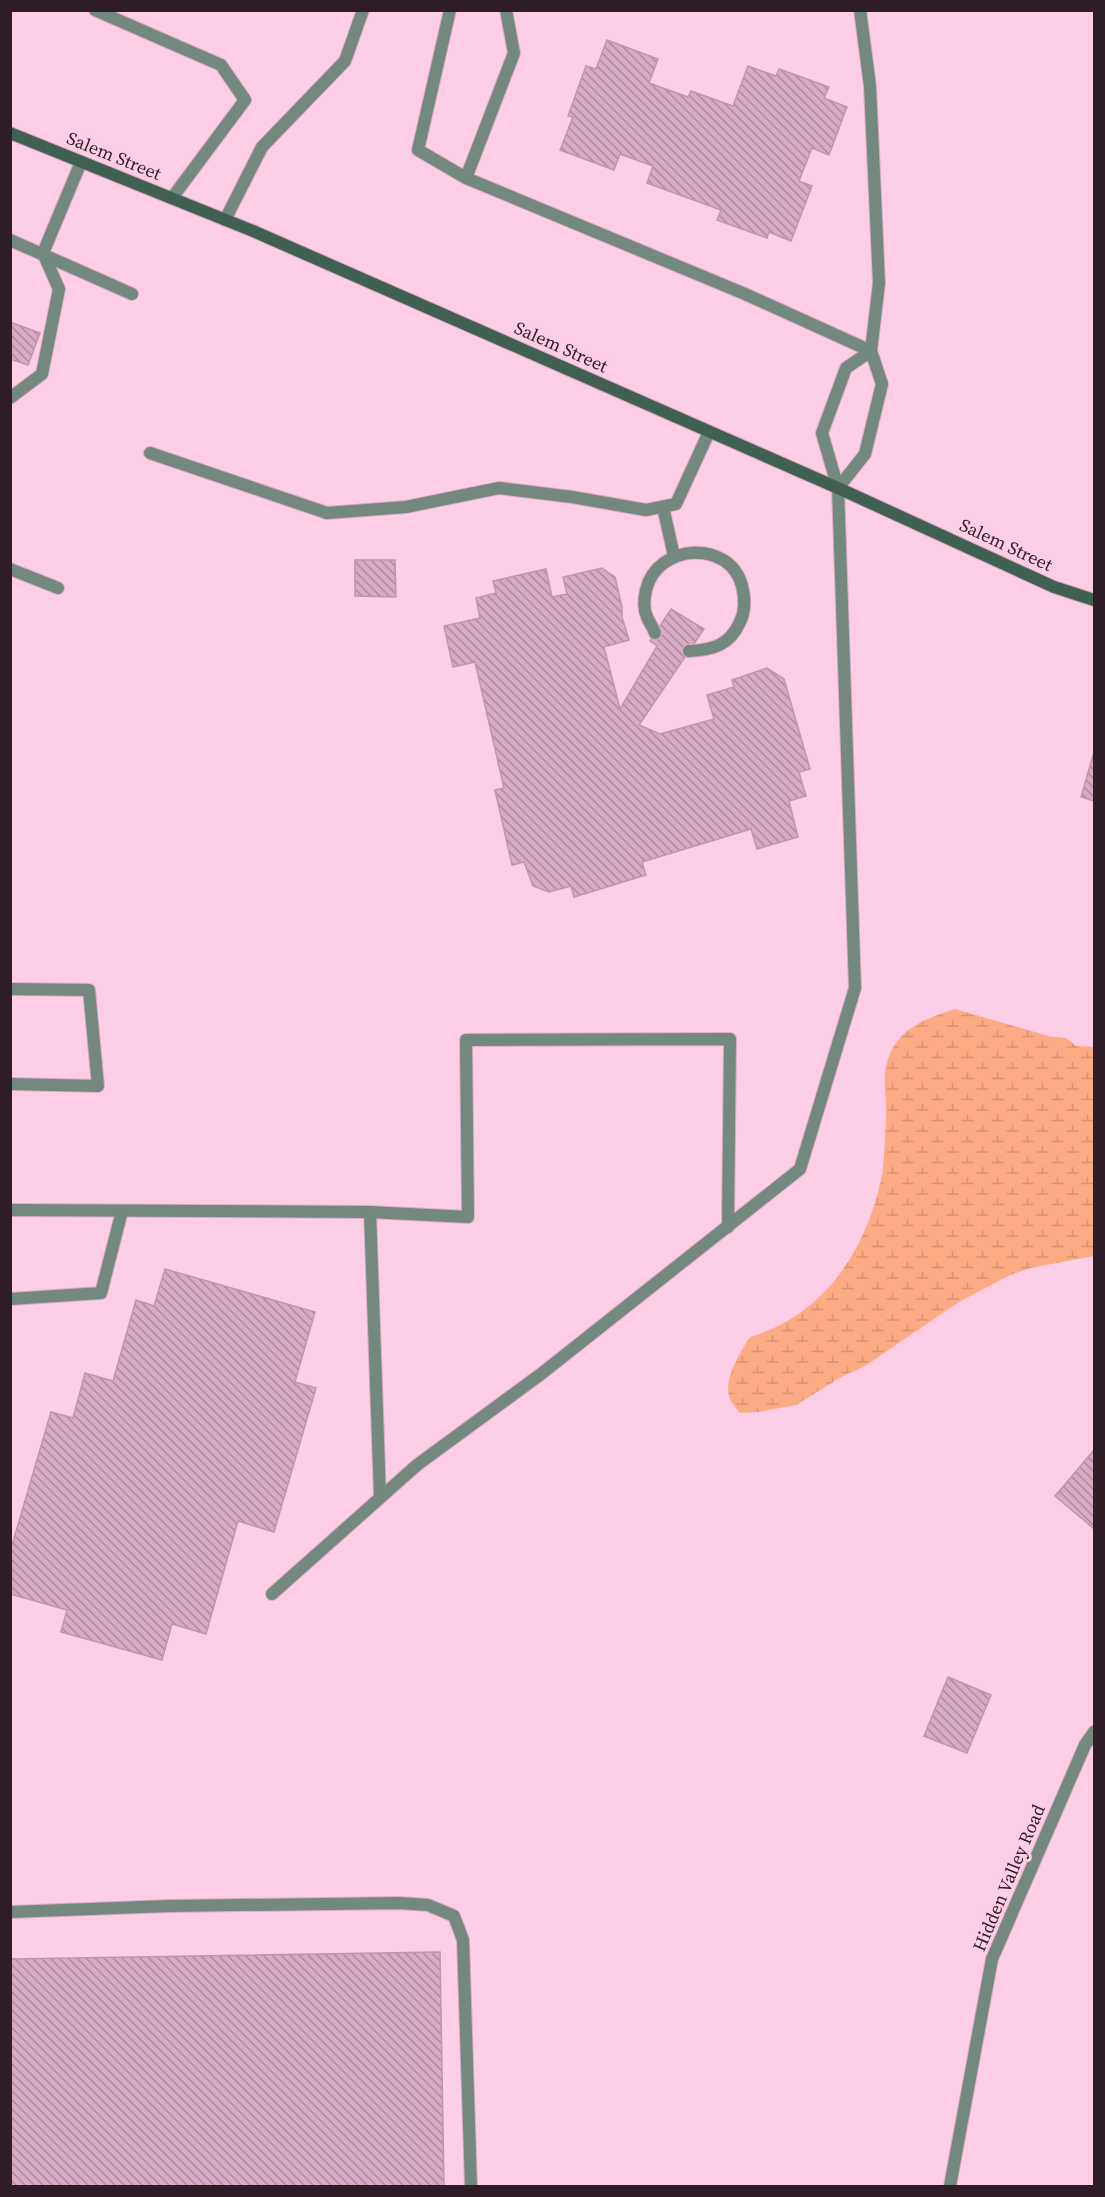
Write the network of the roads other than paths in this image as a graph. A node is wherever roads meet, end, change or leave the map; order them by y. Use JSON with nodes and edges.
{"nodes":[{"id":1,"x":95,"y":10,"type":"edge"},
{"id":2,"x":363,"y":10,"type":"edge"},
{"id":3,"x":450,"y":10,"type":"edge"},
{"id":4,"x":506,"y":10,"type":"edge"},
{"id":5,"x":860,"y":10,"type":"edge"},
{"id":6,"x":10,"y":133,"type":"edge"},
{"id":7,"x":81,"y":162,"type":"junction"},
{"id":8,"x":466,"y":178,"type":"junction"},
{"id":9,"x":172,"y":198,"type":"junction"},
{"id":10,"x":225,"y":220,"type":"junction"},
{"id":11,"x":10,"y":240,"type":"edge"},
{"id":12,"x":43,"y":253,"type":"junction"},
{"id":13,"x":132,"y":294,"type":"dead end"},
{"id":14,"x":871,"y":351,"type":"junction"},
{"id":15,"x":10,"y":398,"type":"edge"},
{"id":16,"x":709,"y":432,"type":"junction"},
{"id":17,"x":150,"y":453,"type":"dead end"},
{"id":18,"x":838,"y":488,"type":"junction"},
{"id":19,"x":663,"y":507,"type":"junction"},
{"id":20,"x":674,"y":556,"type":"junction"},
{"id":21,"x":10,"y":569,"type":"edge"},
{"id":22,"x":58,"y":588,"type":"dead end"},
{"id":23,"x":1095,"y":600,"type":"edge"},
{"id":24,"x":655,"y":633,"type":"dead end"},
{"id":25,"x":689,"y":651,"type":"dead end"},
{"id":26,"x":10,"y":989,"type":"edge"},
{"id":27,"x":10,"y":1084,"type":"edge"},
{"id":28,"x":10,"y":1210,"type":"edge"},
{"id":29,"x":122,"y":1211,"type":"junction"},
{"id":30,"x":370,"y":1212,"type":"junction"},
{"id":31,"x":728,"y":1227,"type":"junction"},
{"id":32,"x":10,"y":1299,"type":"edge"},
{"id":33,"x":380,"y":1497,"type":"junction"},
{"id":34,"x":272,"y":1594,"type":"dead end"},
{"id":35,"x":1095,"y":1731,"type":"edge"},
{"id":36,"x":10,"y":1912,"type":"edge"},
{"id":37,"x":471,"y":2187,"type":"edge"},
{"id":38,"x":950,"y":2187,"type":"edge"}],
"edges":[{"from":1,"to":9,"type":"street"},
{"from":2,"to":10,"type":"street"},
{"from":3,"to":8,"type":"street"},
{"from":4,"to":8,"type":"street"},
{"from":5,"to":14,"type":"street"},
{"from":6,"to":7,"type":"main road","name":"Salem Street"},
{"from":7,"to":9,"type":"main road","name":"Salem Street"},
{"from":7,"to":12,"type":"street"},
{"from":8,"to":14,"type":"street"},
{"from":9,"to":10,"type":"main road","name":"Salem Street"},
{"from":10,"to":16,"type":"main road","name":"Salem Street"},
{"from":11,"to":12,"type":"street"},
{"from":12,"to":13,"type":"street"},
{"from":12,"to":15,"type":"street"},
{"from":14,"to":18,"type":"street"},
{"from":14,"to":18,"type":"street"},
{"from":16,"to":18,"type":"main road","name":"Salem Street"},
{"from":16,"to":19,"type":"street"},
{"from":17,"to":19,"type":"street"},
{"from":18,"to":23,"type":"main road","name":"Salem Street"},
{"from":18,"to":31,"type":"street"},
{"from":19,"to":20,"type":"street"},
{"from":20,"to":24,"type":"street"},
{"from":20,"to":25,"type":"street"},
{"from":21,"to":22,"type":"street"},
{"from":26,"to":27,"type":"street"},
{"from":28,"to":29,"type":"street"},
{"from":29,"to":30,"type":"street"},
{"from":29,"to":32,"type":"street"},
{"from":30,"to":31,"type":"street"},
{"from":30,"to":33,"type":"street"},
{"from":31,"to":33,"type":"street"},
{"from":33,"to":34,"type":"street"},
{"from":35,"to":38,"type":"street","name":"Hidden Valley Road"},
{"from":36,"to":37,"type":"street"}]}
